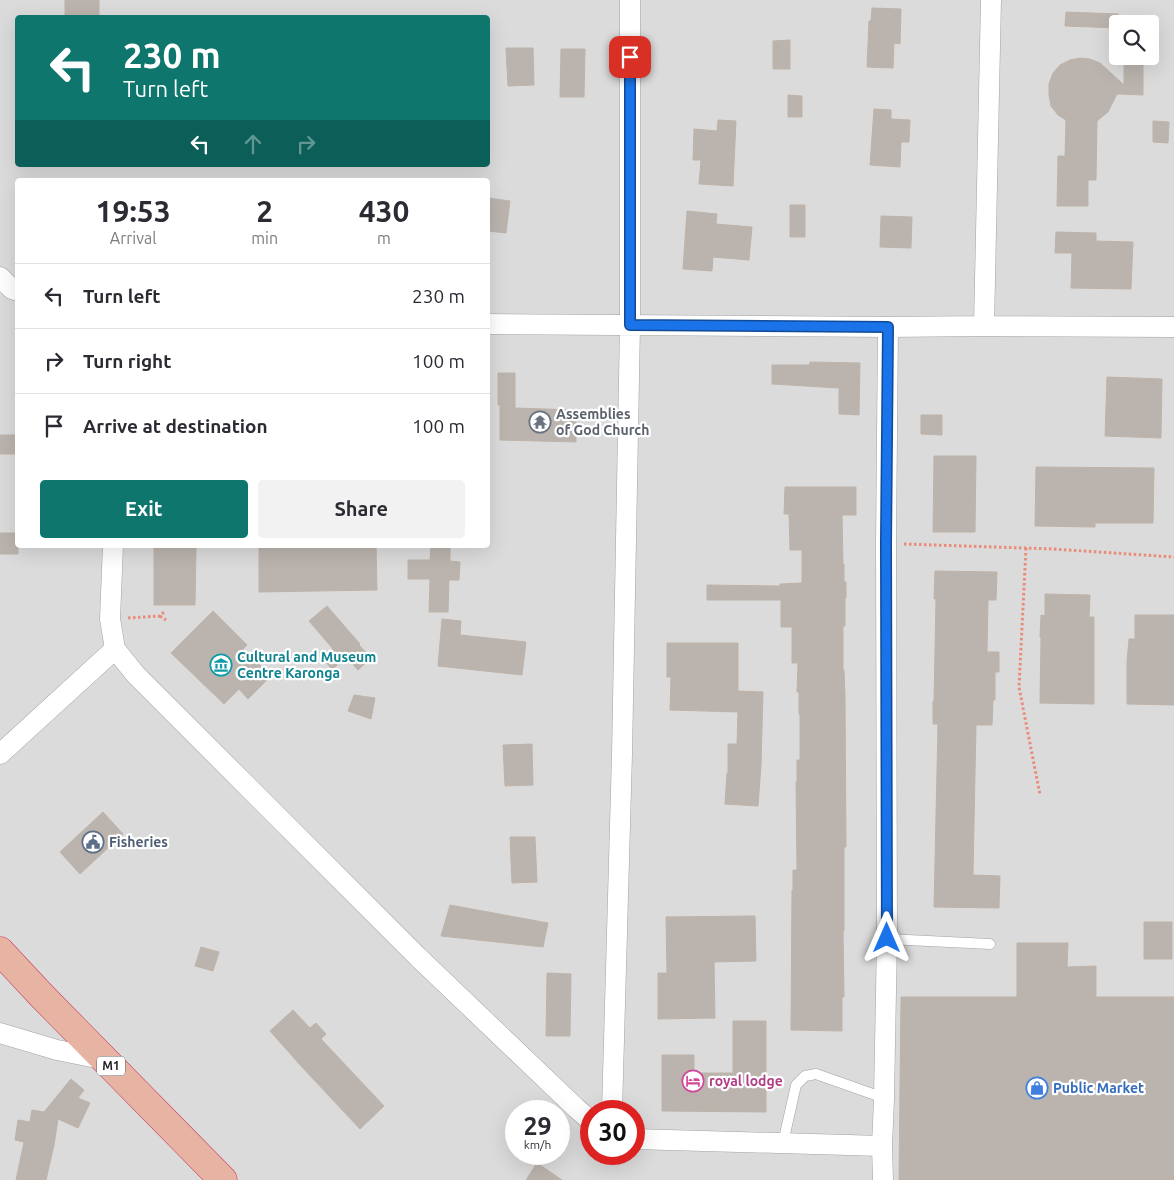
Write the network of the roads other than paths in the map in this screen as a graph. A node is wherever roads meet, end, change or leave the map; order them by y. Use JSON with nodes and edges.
{"nodes":[{"id":1,"x":630,"y":0,"type":"edge"},
{"id":2,"x":991,"y":0,"type":"edge"},
{"id":3,"x":0,"y":277,"type":"edge"},
{"id":4,"x":15,"y":290,"type":"edge"},
{"id":5,"x":490,"y":324,"type":"edge"},
{"id":6,"x":630,"y":325,"type":"junction"},
{"id":7,"x":984,"y":326,"type":"junction"},
{"id":8,"x":888,"y":327,"type":"junction"},
{"id":9,"x":1174,"y":327,"type":"edge"},
{"id":10,"x":113,"y":548,"type":"edge"},
{"id":11,"x":115,"y":649,"type":"junction"},
{"id":12,"x":0,"y":754,"type":"edge"},
{"id":13,"x":887,"y":938,"type":"junction"},
{"id":14,"x":990,"y":944,"type":"dead end"},
{"id":15,"x":0,"y":951,"type":"edge"},
{"id":16,"x":0,"y":1033,"type":"edge"},
{"id":17,"x":106,"y":1060,"type":"junction"},
{"id":18,"x":884,"y":1098,"type":"junction"},
{"id":19,"x":612,"y":1100,"type":"edge"},
{"id":20,"x":580,"y":1111,"type":"edge"},
{"id":21,"x":645,"y":1139,"type":"edge"},
{"id":22,"x":783,"y":1143,"type":"junction"},
{"id":23,"x":882,"y":1146,"type":"junction"},
{"id":24,"x":223,"y":1180,"type":"edge"},
{"id":25,"x":882,"y":1180,"type":"edge"}],
"edges":[{"from":1,"to":6,"type":"street"},
{"from":2,"to":7,"type":"street"},
{"from":3,"to":4,"type":"street"},
{"from":5,"to":6,"type":"street"},
{"from":6,"to":8,"type":"street"},
{"from":6,"to":19,"type":"street"},
{"from":7,"to":8,"type":"street"},
{"from":7,"to":9,"type":"street"},
{"from":8,"to":13,"type":"street"},
{"from":10,"to":11,"type":"street"},
{"from":11,"to":12,"type":"street"},
{"from":11,"to":20,"type":"street"},
{"from":13,"to":14,"type":"lane"},
{"from":13,"to":18,"type":"street"},
{"from":15,"to":17,"type":"highway","number":"M1"},
{"from":16,"to":17,"type":"street"},
{"from":17,"to":24,"type":"highway","number":"M1"},
{"from":18,"to":22,"type":"lane"},
{"from":18,"to":23,"type":"street"},
{"from":21,"to":22,"type":"street"},
{"from":22,"to":23,"type":"street"},
{"from":23,"to":25,"type":"street"}]}
